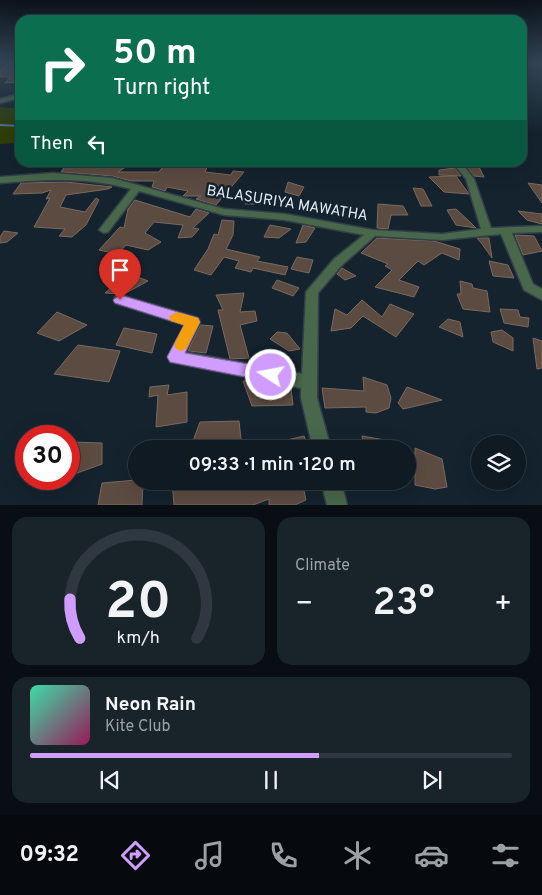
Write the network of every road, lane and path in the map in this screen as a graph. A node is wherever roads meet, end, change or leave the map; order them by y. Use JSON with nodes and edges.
{"nodes":[{"id":1,"x":15,"y":97,"type":"edge"},
{"id":2,"x":0,"y":101,"type":"edge"},
{"id":3,"x":460,"y":167,"type":"edge"},
{"id":4,"x":0,"y":180,"type":"edge"},
{"id":5,"x":137,"y":188,"type":"junction"},
{"id":6,"x":542,"y":229,"type":"edge"},
{"id":7,"x":104,"y":230,"type":"dead end"},
{"id":8,"x":505,"y":230,"type":"junction"},
{"id":9,"x":487,"y":231,"type":"junction"},
{"id":10,"x":373,"y":233,"type":"junction"},
{"id":11,"x":542,"y":295,"type":"edge"},
{"id":12,"x":120,"y":300,"type":"dead end"},
{"id":13,"x":310,"y":382,"type":"junction"},
{"id":14,"x":320,"y":440,"type":"edge"},
{"id":15,"x":333,"y":490,"type":"edge"},
{"id":16,"x":337,"y":505,"type":"edge"}],
"edges":[{"from":1,"to":2,"type":"street"},
{"from":3,"to":9,"type":"street"},
{"from":4,"to":5,"type":"street","name":"BALASURIYA MAWATHA"},
{"from":5,"to":7,"type":"street"},
{"from":5,"to":10,"type":"street","name":"BALASURIYA MAWATHA"},
{"from":6,"to":8,"type":"street","name":"BALASURIYA MAWATHA"},
{"from":8,"to":9,"type":"street","name":"BALASURIYA MAWATHA"},
{"from":8,"to":11,"type":"street"},
{"from":9,"to":10,"type":"street","name":"BALASURIYA MAWATHA"},
{"from":10,"to":13,"type":"street"},
{"from":12,"to":13,"type":"street"},
{"from":13,"to":14,"type":"street"},
{"from":15,"to":16,"type":"street"}]}
